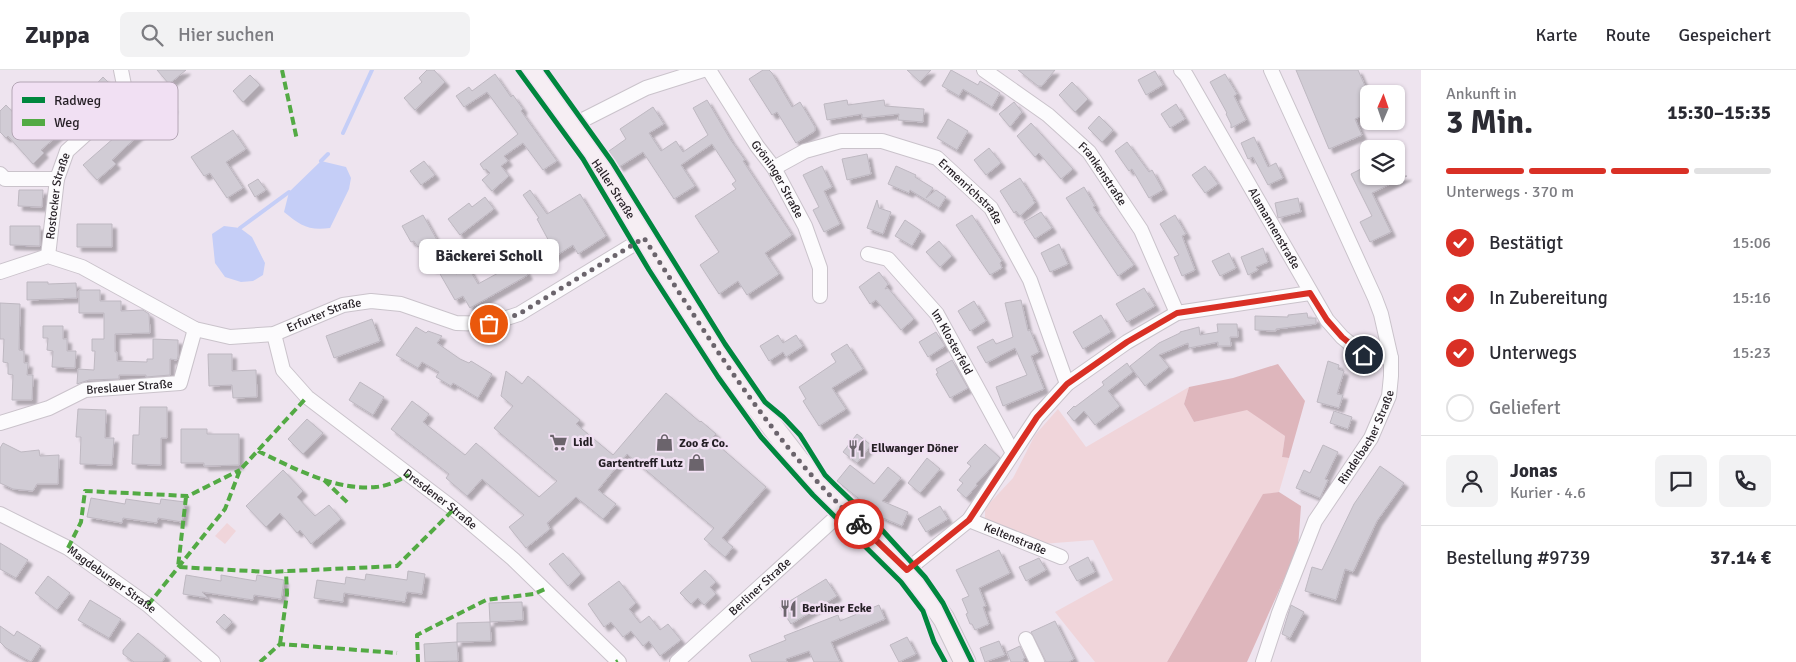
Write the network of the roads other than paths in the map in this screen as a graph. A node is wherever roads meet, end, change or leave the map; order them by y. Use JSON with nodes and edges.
{"nodes":[{"id":1,"x":532,"y":70,"type":"edge"},
{"id":2,"x":703,"y":70,"type":"edge"},
{"id":3,"x":709,"y":70,"type":"edge"},
{"id":4,"x":984,"y":70,"type":"edge"},
{"id":5,"x":1181,"y":70,"type":"edge"},
{"id":6,"x":1272,"y":70,"type":"edge"},
{"id":7,"x":571,"y":126,"type":"junction"},
{"id":8,"x":79,"y":140,"type":"edge"},
{"id":9,"x":774,"y":168,"type":"junction"},
{"id":10,"x":0,"y":174,"type":"edge"},
{"id":11,"x":58,"y":179,"type":"junction"},
{"id":12,"x":644,"y":238,"type":"junction"},
{"id":13,"x":868,"y":254,"type":"dead end"},
{"id":14,"x":48,"y":256,"type":"junction"},
{"id":15,"x":0,"y":272,"type":"edge"},
{"id":16,"x":1310,"y":293,"type":"junction"},
{"id":17,"x":820,"y":296,"type":"dead end"},
{"id":18,"x":1177,"y":313,"type":"junction"},
{"id":19,"x":195,"y":329,"type":"junction"},
{"id":20,"x":274,"y":334,"type":"junction"},
{"id":21,"x":1390,"y":358,"type":"junction"},
{"id":22,"x":1067,"y":384,"type":"junction"},
{"id":23,"x":0,"y":423,"type":"edge"},
{"id":24,"x":1013,"y":453,"type":"junction"},
{"id":25,"x":844,"y":510,"type":"junction"},
{"id":26,"x":0,"y":514,"type":"edge"},
{"id":27,"x":969,"y":520,"type":"junction"},
{"id":28,"x":1060,"y":557,"type":"dead end"},
{"id":29,"x":907,"y":570,"type":"junction"},
{"id":30,"x":1026,"y":639,"type":"dead end"},
{"id":31,"x":213,"y":662,"type":"edge"},
{"id":32,"x":619,"y":662,"type":"edge"},
{"id":33,"x":677,"y":662,"type":"edge"},
{"id":34,"x":965,"y":662,"type":"edge"},
{"id":35,"x":1036,"y":662,"type":"edge"},
{"id":36,"x":1263,"y":662,"type":"edge"}],
"edges":[{"from":1,"to":7,"type":"main road","name":"Haller Straße"},
{"from":2,"to":7,"type":"street"},
{"from":3,"to":9,"type":"street","name":"Gröninger Straße"},
{"from":4,"to":18,"type":"street","name":"Frankenstraße"},
{"from":5,"to":16,"type":"street","name":"Alamannenstraße"},
{"from":6,"to":21,"type":"street","name":"Rindelbacher Straße"},
{"from":7,"to":12,"type":"main road","name":"Haller Straße"},
{"from":8,"to":11,"type":"street","name":"Rostocker Straße"},
{"from":9,"to":17,"type":"street","name":"Gröninger Straße"},
{"from":9,"to":22,"type":"street","name":"Ermenrichstraße"},
{"from":10,"to":11,"type":"street"},
{"from":11,"to":14,"type":"street","name":"Rostocker Straße"},
{"from":12,"to":20,"type":"street","name":"Erfurter Straße"},
{"from":12,"to":25,"type":"main road","name":"Haller Straße"},
{"from":13,"to":24,"type":"street","name":"Im Klosterfeld"},
{"from":14,"to":15,"type":"street"},
{"from":14,"to":19,"type":"street","name":"Erfurter Straße"},
{"from":16,"to":18,"type":"street"},
{"from":16,"to":21,"type":"street","name":"Alamannenstraße"},
{"from":18,"to":22,"type":"street"},
{"from":19,"to":20,"type":"street","name":"Erfurter Straße"},
{"from":19,"to":23,"type":"street","name":"Breslauer Straße"},
{"from":20,"to":32,"type":"street","name":"Dresdener Straße"},
{"from":21,"to":36,"type":"street","name":"Rindelbacher Straße"},
{"from":22,"to":24,"type":"street"},
{"from":24,"to":27,"type":"street"},
{"from":25,"to":29,"type":"main road","name":"Haller Straße"},
{"from":25,"to":33,"type":"street","name":"Berliner Straße"},
{"from":26,"to":31,"type":"street","name":"Magdeburger Straße"},
{"from":27,"to":28,"type":"street","name":"Keltenstraße"},
{"from":27,"to":29,"type":"street"},
{"from":29,"to":34,"type":"main road","name":"Haller Straße"},
{"from":30,"to":35,"type":"street"}]}
